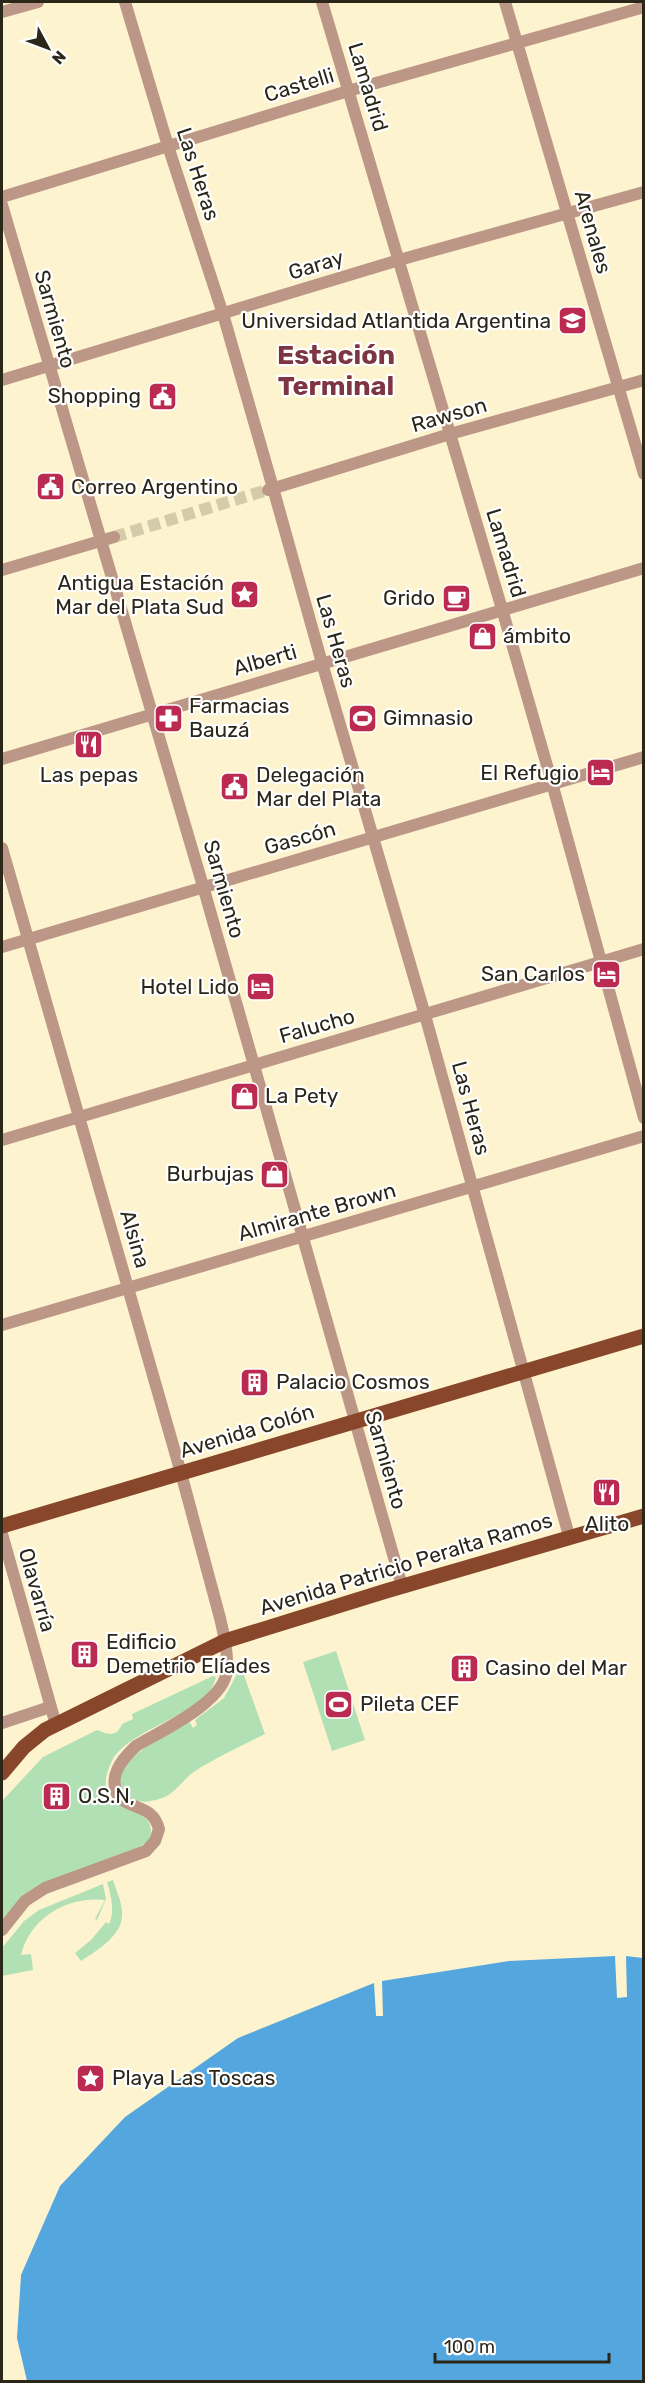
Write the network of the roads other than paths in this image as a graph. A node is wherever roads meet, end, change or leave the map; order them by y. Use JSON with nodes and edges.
{"nodes":[{"id":1,"x":38,"y":2,"type":"edge"},
{"id":2,"x":125,"y":2,"type":"edge"},
{"id":3,"x":322,"y":2,"type":"edge"},
{"id":4,"x":505,"y":2,"type":"edge"},
{"id":5,"x":644,"y":7,"type":"edge"},
{"id":6,"x":2,"y":12,"type":"edge"},
{"id":7,"x":517,"y":44,"type":"junction"},
{"id":8,"x":348,"y":91,"type":"junction"},
{"id":9,"x":168,"y":146,"type":"junction"},
{"id":10,"x":644,"y":192,"type":"edge"},
{"id":11,"x":2,"y":197,"type":"edge"},
{"id":12,"x":2,"y":205,"type":"edge"},
{"id":13,"x":567,"y":214,"type":"junction"},
{"id":14,"x":399,"y":260,"type":"junction"},
{"id":15,"x":223,"y":314,"type":"junction"},
{"id":16,"x":48,"y":366,"type":"junction"},
{"id":17,"x":2,"y":380,"type":"edge"},
{"id":18,"x":644,"y":380,"type":"edge"},
{"id":19,"x":618,"y":387,"type":"junction"},
{"id":20,"x":450,"y":434,"type":"junction"},
{"id":21,"x":644,"y":474,"type":"edge"},
{"id":22,"x":270,"y":489,"type":"junction"},
{"id":23,"x":114,"y":537,"type":"tunnel mouth"},
{"id":24,"x":100,"y":541,"type":"junction"},
{"id":25,"x":644,"y":568,"type":"edge"},
{"id":26,"x":2,"y":570,"type":"edge"},
{"id":27,"x":502,"y":609,"type":"junction"},
{"id":28,"x":322,"y":663,"type":"junction"},
{"id":29,"x":152,"y":713,"type":"junction"},
{"id":30,"x":644,"y":757,"type":"edge"},
{"id":31,"x":2,"y":759,"type":"edge"},
{"id":32,"x":552,"y":783,"type":"junction"},
{"id":33,"x":373,"y":837,"type":"junction"},
{"id":34,"x":2,"y":848,"type":"edge"},
{"id":35,"x":203,"y":886,"type":"junction"},
{"id":36,"x":28,"y":939,"type":"junction"},
{"id":37,"x":2,"y":947,"type":"edge"},
{"id":38,"x":644,"y":949,"type":"edge"},
{"id":39,"x":600,"y":961,"type":"junction"},
{"id":40,"x":425,"y":1015,"type":"junction"},
{"id":41,"x":254,"y":1065,"type":"junction"},
{"id":42,"x":80,"y":1116,"type":"junction"},
{"id":43,"x":644,"y":1118,"type":"edge"},
{"id":44,"x":644,"y":1136,"type":"edge"},
{"id":45,"x":2,"y":1140,"type":"edge"},
{"id":46,"x":472,"y":1186,"type":"junction"},
{"id":47,"x":303,"y":1236,"type":"junction"},
{"id":48,"x":129,"y":1287,"type":"junction"},
{"id":49,"x":2,"y":1325,"type":"edge"},
{"id":50,"x":644,"y":1335,"type":"edge"},
{"id":51,"x":522,"y":1371,"type":"junction"},
{"id":52,"x":355,"y":1421,"type":"junction"},
{"id":53,"x":181,"y":1473,"type":"junction"},
{"id":54,"x":644,"y":1516,"type":"edge"},
{"id":55,"x":2,"y":1526,"type":"edge"},
{"id":56,"x":2,"y":1534,"type":"edge"},
{"id":57,"x":569,"y":1536,"type":"junction"},
{"id":58,"x":402,"y":1586,"type":"junction"},
{"id":59,"x":225,"y":1641,"type":"junction"},
{"id":60,"x":50,"y":1707,"type":"junction"},
{"id":61,"x":2,"y":1723,"type":"edge"},
{"id":62,"x":56,"y":1725,"type":"junction"},
{"id":63,"x":2,"y":1773,"type":"edge"},
{"id":64,"x":2,"y":1930,"type":"edge"}],
"edges":[{"from":1,"to":6,"type":"street"},
{"from":2,"to":9,"type":"street","name":"Las Heras"},
{"from":3,"to":8,"type":"street","name":"Lamadrid"},
{"from":4,"to":7,"type":"street","name":"Arenales"},
{"from":5,"to":7,"type":"street","name":"Castelli"},
{"from":7,"to":8,"type":"street","name":"Castelli"},
{"from":7,"to":13,"type":"street","name":"Arenales"},
{"from":8,"to":9,"type":"street","name":"Castelli"},
{"from":8,"to":14,"type":"street","name":"Lamadrid"},
{"from":9,"to":11,"type":"street","name":"Castelli"},
{"from":9,"to":15,"type":"street","name":"Las Heras"},
{"from":10,"to":13,"type":"street","name":"Garay"},
{"from":12,"to":16,"type":"street","name":"Sarmiento"},
{"from":13,"to":14,"type":"street","name":"Garay"},
{"from":13,"to":19,"type":"street","name":"Arenales"},
{"from":14,"to":15,"type":"street","name":"Garay"},
{"from":14,"to":20,"type":"street","name":"Lamadrid"},
{"from":15,"to":16,"type":"street","name":"Garay"},
{"from":15,"to":22,"type":"street","name":"Las Heras"},
{"from":16,"to":17,"type":"street","name":"Garay"},
{"from":16,"to":24,"type":"street","name":"Sarmiento"},
{"from":18,"to":19,"type":"street","name":"Rawson"},
{"from":19,"to":20,"type":"street","name":"Rawson"},
{"from":19,"to":21,"type":"street","name":"Arenales"},
{"from":20,"to":22,"type":"street","name":"Rawson"},
{"from":20,"to":27,"type":"street","name":"Lamadrid"},
{"from":22,"to":28,"type":"street","name":"Las Heras"},
{"from":23,"to":24,"type":"street"},
{"from":24,"to":26,"type":"street"},
{"from":24,"to":29,"type":"street","name":"Sarmiento"},
{"from":25,"to":27,"type":"street","name":"Alberti"},
{"from":27,"to":28,"type":"street","name":"Alberti"},
{"from":27,"to":32,"type":"street","name":"Lamadrid"},
{"from":28,"to":29,"type":"street","name":"Alberti"},
{"from":28,"to":33,"type":"street","name":"Las Heras"},
{"from":29,"to":31,"type":"street","name":"Alberti"},
{"from":29,"to":35,"type":"street","name":"Sarmiento"},
{"from":30,"to":32,"type":"street","name":"Gascón"},
{"from":32,"to":33,"type":"street","name":"Gascón"},
{"from":32,"to":39,"type":"street","name":"Lamadrid"},
{"from":33,"to":35,"type":"street","name":"Gascón"},
{"from":33,"to":40,"type":"street","name":"Las Heras"},
{"from":34,"to":36,"type":"street","name":"Alsina"},
{"from":35,"to":36,"type":"street","name":"Gascón"},
{"from":35,"to":41,"type":"street","name":"Sarmiento"},
{"from":36,"to":37,"type":"street","name":"Gascón"},
{"from":36,"to":42,"type":"street","name":"Alsina"},
{"from":38,"to":39,"type":"street","name":"Falucho"},
{"from":39,"to":40,"type":"street","name":"Falucho"},
{"from":39,"to":43,"type":"street","name":"Lamadrid"},
{"from":40,"to":41,"type":"street","name":"Falucho"},
{"from":40,"to":46,"type":"street","name":"Las Heras"},
{"from":41,"to":42,"type":"street","name":"Falucho"},
{"from":41,"to":47,"type":"street","name":"Sarmiento"},
{"from":42,"to":45,"type":"street","name":"Falucho"},
{"from":42,"to":48,"type":"street","name":"Alsina"},
{"from":44,"to":46,"type":"street","name":"Almirante Brown"},
{"from":46,"to":47,"type":"street","name":"Almirante Brown"},
{"from":46,"to":51,"type":"street","name":"Las Heras"},
{"from":47,"to":48,"type":"street","name":"Almirante Brown"},
{"from":47,"to":52,"type":"street","name":"Sarmiento"},
{"from":48,"to":49,"type":"street","name":"Almirante Brown"},
{"from":48,"to":53,"type":"street","name":"Alsina"},
{"from":50,"to":51,"type":"main road","name":"Avenida Colón"},
{"from":51,"to":52,"type":"main road","name":"Avenida Colón"},
{"from":51,"to":57,"type":"street","name":"Las Heras"},
{"from":52,"to":53,"type":"main road","name":"Avenida Colón"},
{"from":52,"to":58,"type":"street","name":"Sarmiento"},
{"from":53,"to":55,"type":"main road","name":"Avenida Colón"},
{"from":53,"to":59,"type":"street","name":"Alsina"},
{"from":54,"to":57,"type":"main road","name":"Avenida Patricio Peralta Ramos"},
{"from":56,"to":60,"type":"street","name":"Olavarría"},
{"from":57,"to":58,"type":"main road","name":"Avenida Patricio Peralta Ramos"},
{"from":58,"to":59,"type":"main road","name":"Avenida Patricio Peralta Ramos"},
{"from":59,"to":62,"type":"main road","name":"Avenida Patricio Peralta Ramos"},
{"from":59,"to":64,"type":"street","name":"Alsina"},
{"from":60,"to":61,"type":"street"},
{"from":60,"to":62,"type":"street","name":"Olavarría"},
{"from":62,"to":63,"type":"main road","name":"Avenida Patricio Peralta Ramos"}]}
